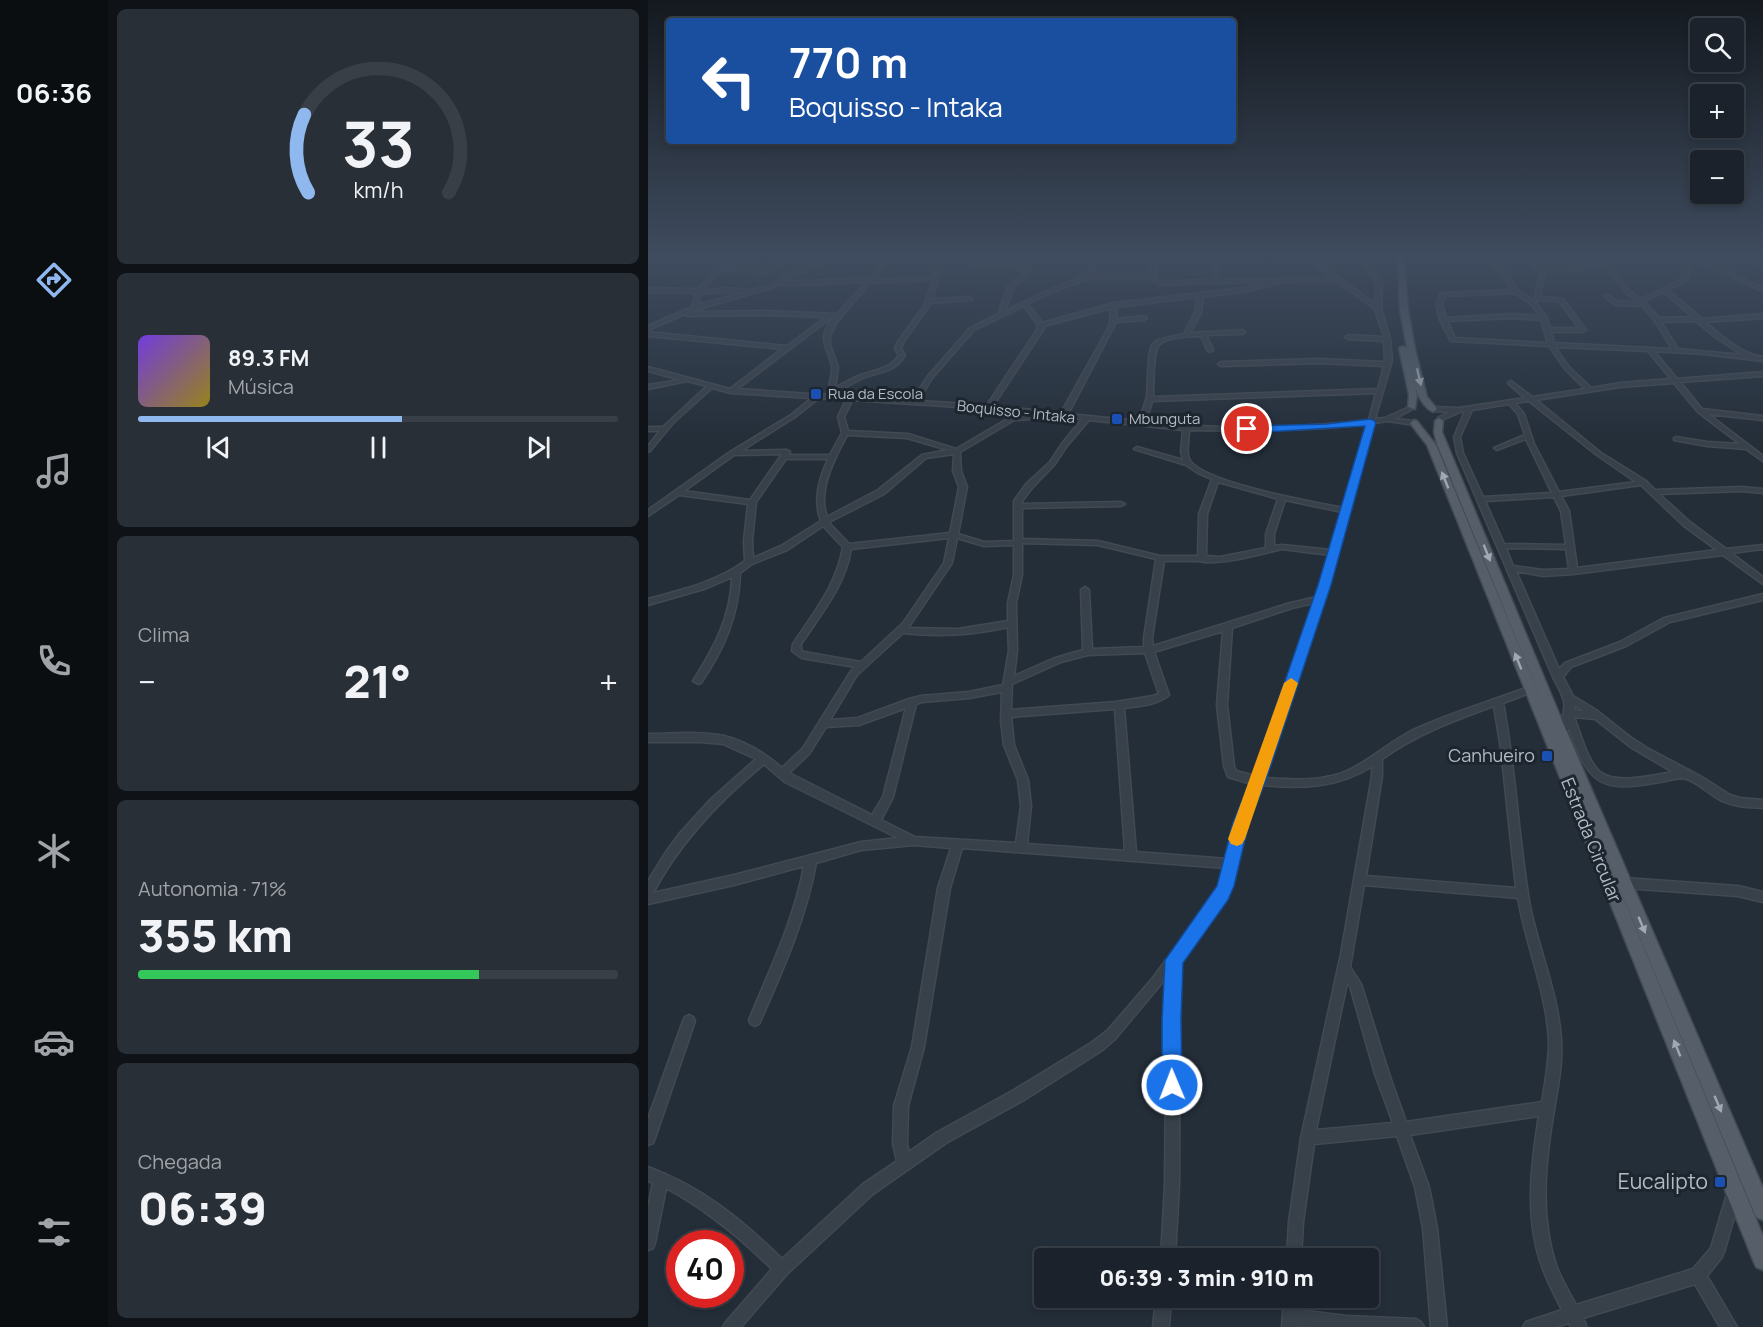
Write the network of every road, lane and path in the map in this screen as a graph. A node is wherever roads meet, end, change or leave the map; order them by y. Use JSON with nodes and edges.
{"nodes":[{"id":1,"x":1544,"y":318,"type":"edge"},
{"id":2,"x":667,"y":319,"type":"edge"},
{"id":3,"x":831,"y":319,"type":"edge"},
{"id":4,"x":834,"y":319,"type":"edge"},
{"id":5,"x":917,"y":319,"type":"edge"},
{"id":6,"x":992,"y":319,"type":"edge"},
{"id":7,"x":1036,"y":319,"type":"edge"},
{"id":8,"x":1064,"y":319,"type":"edge"},
{"id":9,"x":1134,"y":319,"type":"edge"},
{"id":10,"x":1195,"y":319,"type":"edge"},
{"id":11,"x":1381,"y":319,"type":"edge"},
{"id":12,"x":1398,"y":319,"type":"edge"},
{"id":13,"x":1406,"y":319,"type":"edge"},
{"id":14,"x":1461,"y":319,"type":"edge"},
{"id":15,"x":1575,"y":319,"type":"edge"},
{"id":16,"x":1717,"y":319,"type":"edge"},
{"id":17,"x":1443,"y":320,"type":"joint"},
{"id":18,"x":1657,"y":320,"type":"joint"},
{"id":19,"x":1700,"y":320,"type":"junction"},
{"id":20,"x":1113,"y":321,"type":"joint"},
{"id":21,"x":648,"y":325,"type":"edge"},
{"id":22,"x":1041,"y":325,"type":"junction"},
{"id":23,"x":1548,"y":330,"type":"junction"},
{"id":24,"x":1242,"y":332,"type":"dead end"},
{"id":25,"x":648,"y":334,"type":"edge"},
{"id":26,"x":1203,"y":334,"type":"junction"},
{"id":27,"x":1185,"y":336,"type":"junction"},
{"id":28,"x":1348,"y":337,"type":"dead end"},
{"id":29,"x":1387,"y":339,"type":"junction"},
{"id":30,"x":1551,"y":345,"type":"junction"},
{"id":31,"x":786,"y":348,"type":"junction"},
{"id":32,"x":1210,"y":350,"type":"dead end"},
{"id":33,"x":1650,"y":350,"type":"junction"},
{"id":34,"x":1676,"y":351,"type":"junction"},
{"id":35,"x":1754,"y":358,"type":"junction"},
{"id":36,"x":1763,"y":359,"type":"edge"},
{"id":37,"x":1221,"y":364,"type":"dead end"},
{"id":38,"x":1388,"y":364,"type":"junction"},
{"id":39,"x":648,"y":369,"type":"edge"},
{"id":40,"x":1762,"y":375,"type":"edge"},
{"id":41,"x":686,"y":380,"type":"junction"},
{"id":42,"x":1676,"y":380,"type":"junction"},
{"id":43,"x":1511,"y":383,"type":"dead end"},
{"id":44,"x":711,"y":386,"type":"junction"},
{"id":45,"x":648,"y":387,"type":"edge"},
{"id":46,"x":1589,"y":389,"type":"junction"},
{"id":47,"x":731,"y":391,"type":"junction"},
{"id":48,"x":1380,"y":391,"type":"junction"},
{"id":49,"x":830,"y":395,"type":"junction"},
{"id":50,"x":817,"y":397,"type":"junction"},
{"id":51,"x":1150,"y":399,"type":"junction"},
{"id":52,"x":1532,"y":399,"type":"junction"},
{"id":53,"x":849,"y":400,"type":"junction"},
{"id":54,"x":1510,"y":402,"type":"junction"},
{"id":55,"x":913,"y":403,"type":"junction"},
{"id":56,"x":989,"y":407,"type":"junction"},
{"id":57,"x":1410,"y":408,"type":"junction"},
{"id":58,"x":1433,"y":408,"type":"junction"},
{"id":59,"x":1470,"y":408,"type":"junction"},
{"id":60,"x":1459,"y":410,"type":"junction"},
{"id":61,"x":1700,"y":411,"type":"junction"},
{"id":62,"x":1063,"y":416,"type":"junction"},
{"id":63,"x":1763,"y":418,"type":"edge"},
{"id":64,"x":1386,"y":420,"type":"junction"},
{"id":65,"x":1440,"y":420,"type":"junction"},
{"id":66,"x":1084,"y":421,"type":"junction"},
{"id":67,"x":1371,"y":422,"type":"junction"},
{"id":68,"x":1142,"y":423,"type":"junction"},
{"id":69,"x":1414,"y":423,"type":"junction"},
{"id":70,"x":1186,"y":428,"type":"junction"},
{"id":71,"x":648,"y":429,"type":"edge"},
{"id":72,"x":664,"y":429,"type":"junction"},
{"id":73,"x":845,"y":433,"type":"junction"},
{"id":74,"x":1528,"y":436,"type":"junction"},
{"id":75,"x":1676,"y":439,"type":"dead end"},
{"id":76,"x":1746,"y":447,"type":"junction"},
{"id":77,"x":1497,"y":448,"type":"dead end"},
{"id":78,"x":1137,"y":449,"type":"dead end"},
{"id":79,"x":648,"y":450,"type":"edge"},
{"id":80,"x":957,"y":451,"type":"junction"},
{"id":81,"x":732,"y":453,"type":"junction"},
{"id":82,"x":831,"y":456,"type":"junction"},
{"id":83,"x":784,"y":457,"type":"junction"},
{"id":84,"x":1763,"y":459,"type":"edge"},
{"id":85,"x":1187,"y":463,"type":"junction"},
{"id":86,"x":1216,"y":478,"type":"junction"},
{"id":87,"x":1643,"y":483,"type":"junction"},
{"id":88,"x":1763,"y":491,"type":"edge"},
{"id":89,"x":1653,"y":492,"type":"junction"},
{"id":90,"x":678,"y":493,"type":"junction"},
{"id":91,"x":1555,"y":495,"type":"junction"},
{"id":92,"x":1282,"y":496,"type":"junction"},
{"id":93,"x":1481,"y":499,"type":"junction"},
{"id":94,"x":752,"y":502,"type":"junction"},
{"id":95,"x":1121,"y":504,"type":"dead end"},
{"id":96,"x":1018,"y":506,"type":"junction"},
{"id":97,"x":1346,"y":511,"type":"junction"},
{"id":98,"x":648,"y":513,"type":"edge"},
{"id":99,"x":824,"y":522,"type":"junction"},
{"id":100,"x":954,"y":535,"type":"junction"},
{"id":101,"x":1018,"y":542,"type":"junction"},
{"id":102,"x":1502,"y":546,"type":"junction"},
{"id":103,"x":847,"y":547,"type":"junction"},
{"id":104,"x":1570,"y":547,"type":"junction"},
{"id":105,"x":1270,"y":548,"type":"junction"},
{"id":106,"x":1763,"y":548,"type":"edge"},
{"id":107,"x":1723,"y":551,"type":"junction"},
{"id":108,"x":1334,"y":553,"type":"junction"},
{"id":109,"x":1160,"y":558,"type":"junction"},
{"id":110,"x":1202,"y":560,"type":"junction"},
{"id":111,"x":749,"y":562,"type":"junction"},
{"id":112,"x":1512,"y":568,"type":"junction"},
{"id":113,"x":1573,"y":571,"type":"junction"},
{"id":114,"x":736,"y":572,"type":"junction"},
{"id":115,"x":1763,"y":581,"type":"edge"},
{"id":116,"x":1085,"y":590,"type":"dead end"},
{"id":117,"x":1763,"y":597,"type":"edge"},
{"id":118,"x":1320,"y":598,"type":"junction"},
{"id":119,"x":648,"y":602,"type":"edge"},
{"id":120,"x":1013,"y":623,"type":"junction"},
{"id":121,"x":1228,"y":627,"type":"junction"},
{"id":122,"x":901,"y":630,"type":"junction"},
{"id":123,"x":1149,"y":650,"type":"junction"},
{"id":124,"x":1088,"y":652,"type":"junction"},
{"id":125,"x":1552,"y":662,"type":"junction"},
{"id":126,"x":861,"y":665,"type":"junction"},
{"id":127,"x":1568,"y":666,"type":"junction"},
{"id":128,"x":1558,"y":677,"type":"junction"},
{"id":129,"x":698,"y":681,"type":"dead end"},
{"id":130,"x":1008,"y":685,"type":"junction"},
{"id":131,"x":1530,"y":690,"type":"junction"},
{"id":132,"x":1571,"y":699,"type":"junction"},
{"id":133,"x":912,"y":701,"type":"junction"},
{"id":134,"x":1498,"y":702,"type":"junction"},
{"id":135,"x":1119,"y":706,"type":"junction"},
{"id":136,"x":1006,"y":714,"type":"junction"},
{"id":137,"x":1569,"y":714,"type":"junction"},
{"id":138,"x":1599,"y":717,"type":"junction"},
{"id":139,"x":822,"y":724,"type":"junction"},
{"id":140,"x":1562,"y":732,"type":"junction"},
{"id":141,"x":648,"y":738,"type":"edge"},
{"id":142,"x":1377,"y":757,"type":"junction"},
{"id":143,"x":764,"y":758,"type":"junction"},
{"id":144,"x":782,"y":774,"type":"junction"},
{"id":145,"x":1684,"y":774,"type":"junction"},
{"id":146,"x":1259,"y":780,"type":"junction"},
{"id":147,"x":1763,"y":804,"type":"edge"},
{"id":148,"x":875,"y":820,"type":"junction"},
{"id":149,"x":914,"y":841,"type":"junction"},
{"id":150,"x":958,"y":843,"type":"junction"},
{"id":151,"x":1021,"y":848,"type":"junction"},
{"id":152,"x":1131,"y":855,"type":"junction"},
{"id":153,"x":812,"y":859,"type":"junction"},
{"id":154,"x":1232,"y":864,"type":"junction"},
{"id":155,"x":1360,"y":880,"type":"junction"},
{"id":156,"x":1624,"y":883,"type":"junction"},
{"id":157,"x":648,"y":892,"type":"edge"},
{"id":158,"x":1522,"y":893,"type":"junction"},
{"id":159,"x":1763,"y":897,"type":"edge"},
{"id":160,"x":648,"y":899,"type":"edge"},
{"id":161,"x":1174,"y":960,"type":"junction"},
{"id":162,"x":1344,"y":969,"type":"junction"},
{"id":163,"x":755,"y":1020,"type":"dead end"},
{"id":164,"x":689,"y":1021,"type":"dead end"},
{"id":165,"x":1548,"y":1108,"type":"junction"},
{"id":166,"x":1402,"y":1129,"type":"junction"},
{"id":167,"x":648,"y":1138,"type":"edge"},
{"id":168,"x":1308,"y":1138,"type":"junction"},
{"id":169,"x":904,"y":1162,"type":"junction"},
{"id":170,"x":655,"y":1177,"type":"edge"},
{"id":171,"x":1734,"y":1190,"type":"junction"},
{"id":172,"x":1763,"y":1210,"type":"edge"},
{"id":173,"x":648,"y":1243,"type":"edge"},
{"id":174,"x":1168,"y":1248,"type":"edge"},
{"id":175,"x":1295,"y":1248,"type":"edge"},
{"id":176,"x":1763,"y":1260,"type":"edge"},
{"id":177,"x":782,"y":1269,"type":"junction"},
{"id":178,"x":1698,"y":1275,"type":"junction"},
{"id":179,"x":1163,"y":1308,"type":"edge"},
{"id":180,"x":1576,"y":1321,"type":"edge"},
{"id":181,"x":1290,"y":1322,"type":"edge"},
{"id":182,"x":731,"y":1327,"type":"edge"},
{"id":183,"x":1161,"y":1327,"type":"edge"},
{"id":184,"x":1416,"y":1327,"type":"edge"},
{"id":185,"x":1439,"y":1327,"type":"edge"},
{"id":186,"x":1531,"y":1327,"type":"edge"},
{"id":187,"x":1729,"y":1327,"type":"edge"}],
"edges":[{"from":1,"to":23,"type":"street"},
{"from":2,"to":21,"type":"street"},
{"from":3,"to":31,"type":"street"},
{"from":4,"to":49,"type":"street"},
{"from":5,"to":49,"type":"street"},
{"from":6,"to":55,"type":"street"},
{"from":7,"to":22,"type":"street"},
{"from":8,"to":22,"type":"street"},
{"from":9,"to":20,"type":"street"},
{"from":10,"to":27,"type":"street"},
{"from":11,"to":29,"type":"street"},
{"from":12,"to":57,"type":"main road"},
{"from":13,"to":58,"type":"main road","one_way":true},
{"from":14,"to":17,"type":"street"},
{"from":15,"to":23,"type":"street"},
{"from":16,"to":19,"type":"street"},
{"from":17,"to":30,"type":"street"},
{"from":18,"to":19,"type":"street"},
{"from":18,"to":34,"type":"street"},
{"from":19,"to":35,"type":"street"},
{"from":20,"to":62,"type":"street"},
{"from":22,"to":56,"type":"street"},
{"from":23,"to":30,"type":"street"},
{"from":24,"to":26,"type":"street"},
{"from":25,"to":31,"type":"street"},
{"from":26,"to":27,"type":"street"},
{"from":26,"to":32,"type":"street"},
{"from":27,"to":51,"type":"street"},
{"from":28,"to":29,"type":"street"},
{"from":29,"to":38,"type":"street"},
{"from":30,"to":33,"type":"street"},
{"from":30,"to":46,"type":"street"},
{"from":31,"to":47,"type":"street"},
{"from":33,"to":34,"type":"street"},
{"from":33,"to":42,"type":"street"},
{"from":34,"to":35,"type":"street"},
{"from":35,"to":36,"type":"street"},
{"from":37,"to":38,"type":"street"},
{"from":38,"to":48,"type":"street"},
{"from":39,"to":41,"type":"street","name":"Boquisso - Intaka"},
{"from":40,"to":42,"type":"street"},
{"from":41,"to":44,"type":"street","name":"Boquisso - Intaka"},
{"from":41,"to":45,"type":"street"},
{"from":42,"to":46,"type":"street"},
{"from":42,"to":61,"type":"street"},
{"from":43,"to":52,"type":"street"},
{"from":44,"to":47,"type":"street","name":"Boquisso - Intaka"},
{"from":44,"to":72,"type":"street"},
{"from":46,"to":52,"type":"street"},
{"from":47,"to":50,"type":"street","name":"Boquisso - Intaka"},
{"from":48,"to":51,"type":"street"},
{"from":48,"to":67,"type":"street"},
{"from":49,"to":50,"type":"street","name":"Boquisso - Intaka"},
{"from":49,"to":53,"type":"street","name":"Boquisso - Intaka"},
{"from":50,"to":81,"type":"street"},
{"from":51,"to":68,"type":"street"},
{"from":52,"to":54,"type":"street"},
{"from":52,"to":87,"type":"street"},
{"from":53,"to":55,"type":"street","name":"Boquisso - Intaka"},
{"from":53,"to":73,"type":"street"},
{"from":54,"to":59,"type":"street"},
{"from":54,"to":74,"type":"street"},
{"from":55,"to":56,"type":"street","name":"Boquisso - Intaka"},
{"from":56,"to":62,"type":"street","name":"Boquisso - Intaka"},
{"from":57,"to":58,"type":"main road"},
{"from":57,"to":64,"type":"street"},
{"from":57,"to":69,"type":"main road","name":"Estrada Circular"},
{"from":58,"to":60,"type":"street"},
{"from":58,"to":65,"type":"main road"},
{"from":59,"to":60,"type":"street"},
{"from":59,"to":93,"type":"street"},
{"from":60,"to":65,"type":"street"},
{"from":61,"to":63,"type":"street"},
{"from":61,"to":76,"type":"street"},
{"from":62,"to":66,"type":"street","name":"Boquisso - Intaka"},
{"from":64,"to":67,"type":"street","name":"Boquisso - Intaka"},
{"from":64,"to":69,"type":"street"},
{"from":65,"to":69,"type":"main road"},
{"from":65,"to":140,"type":"main road","name":"Estrada Circular","one_way":true},
{"from":66,"to":68,"type":"street","name":"Boquisso - Intaka"},
{"from":66,"to":80,"type":"street"},
{"from":66,"to":96,"type":"street"},
{"from":67,"to":70,"type":"street","name":"Boquisso - Intaka"},
{"from":67,"to":97,"type":"street"},
{"from":68,"to":70,"type":"street","name":"Boquisso - Intaka"},
{"from":131,"to":69,"type":"main road","name":"Estrada Circular","one_way":true},
{"from":70,"to":85,"type":"street"},
{"from":71,"to":72,"type":"street"},
{"from":72,"to":79,"type":"street"},
{"from":73,"to":80,"type":"street"},
{"from":73,"to":82,"type":"street"},
{"from":74,"to":77,"type":"street"},
{"from":74,"to":91,"type":"street"},
{"from":75,"to":76,"type":"street"},
{"from":76,"to":84,"type":"street"},
{"from":78,"to":85,"type":"street"},
{"from":80,"to":99,"type":"street"},
{"from":80,"to":100,"type":"street"},
{"from":81,"to":83,"type":"street"},
{"from":81,"to":90,"type":"street"},
{"from":82,"to":83,"type":"street"},
{"from":82,"to":99,"type":"street"},
{"from":83,"to":94,"type":"street"},
{"from":85,"to":86,"type":"street"},
{"from":86,"to":92,"type":"street"},
{"from":86,"to":110,"type":"street"},
{"from":87,"to":89,"type":"street"},
{"from":87,"to":91,"type":"street"},
{"from":88,"to":89,"type":"street"},
{"from":89,"to":107,"type":"street"},
{"from":90,"to":94,"type":"street"},
{"from":90,"to":98,"type":"street"},
{"from":91,"to":93,"type":"street"},
{"from":91,"to":104,"type":"street"},
{"from":92,"to":97,"type":"street"},
{"from":92,"to":105,"type":"street"},
{"from":93,"to":102,"type":"street"},
{"from":94,"to":111,"type":"street"},
{"from":95,"to":96,"type":"street"},
{"from":96,"to":101,"type":"street"},
{"from":97,"to":108,"type":"street"},
{"from":99,"to":103,"type":"street"},
{"from":99,"to":111,"type":"street"},
{"from":100,"to":101,"type":"street"},
{"from":100,"to":103,"type":"street"},
{"from":100,"to":122,"type":"street"},
{"from":101,"to":109,"type":"street"},
{"from":101,"to":120,"type":"street"},
{"from":102,"to":104,"type":"street"},
{"from":102,"to":112,"type":"street"},
{"from":103,"to":126,"type":"street"},
{"from":104,"to":113,"type":"street"},
{"from":105,"to":108,"type":"street"},
{"from":105,"to":110,"type":"street"},
{"from":106,"to":107,"type":"street"},
{"from":107,"to":113,"type":"street"},
{"from":107,"to":115,"type":"street"},
{"from":108,"to":118,"type":"street"},
{"from":109,"to":110,"type":"street"},
{"from":109,"to":123,"type":"street"},
{"from":111,"to":114,"type":"street"},
{"from":112,"to":113,"type":"street"},
{"from":112,"to":125,"type":"street"},
{"from":114,"to":119,"type":"street"},
{"from":114,"to":129,"type":"street"},
{"from":116,"to":124,"type":"street"},
{"from":117,"to":127,"type":"street"},
{"from":118,"to":121,"type":"street"},
{"from":118,"to":146,"type":"street"},
{"from":120,"to":122,"type":"street"},
{"from":120,"to":130,"type":"street"},
{"from":121,"to":123,"type":"street"},
{"from":121,"to":146,"type":"street"},
{"from":122,"to":126,"type":"street"},
{"from":123,"to":124,"type":"street"},
{"from":123,"to":135,"type":"street"},
{"from":124,"to":130,"type":"street"},
{"from":125,"to":127,"type":"street"},
{"from":125,"to":128,"type":"street"},
{"from":126,"to":139,"type":"street"},
{"from":127,"to":128,"type":"street"},
{"from":128,"to":132,"type":"street"},
{"from":130,"to":133,"type":"street"},
{"from":130,"to":136,"type":"street"},
{"from":131,"to":134,"type":"street"},
{"from":171,"to":131,"type":"main road","name":"Estrada Circular","one_way":true},
{"from":132,"to":137,"type":"street"},
{"from":132,"to":138,"type":"street"},
{"from":133,"to":139,"type":"street"},
{"from":133,"to":148,"type":"street"},
{"from":134,"to":142,"type":"street"},
{"from":134,"to":158,"type":"street"},
{"from":135,"to":136,"type":"street"},
{"from":135,"to":152,"type":"street"},
{"from":136,"to":151,"type":"street"},
{"from":137,"to":138,"type":"street"},
{"from":137,"to":140,"type":"street"},
{"from":137,"to":145,"type":"street"},
{"from":138,"to":145,"type":"street"},
{"from":139,"to":144,"type":"street"},
{"from":140,"to":156,"type":"main road","name":"Estrada Circular"},
{"from":141,"to":143,"type":"street"},
{"from":142,"to":146,"type":"street"},
{"from":142,"to":155,"type":"street"},
{"from":143,"to":144,"type":"street"},
{"from":143,"to":157,"type":"street"},
{"from":144,"to":148,"type":"street"},
{"from":145,"to":147,"type":"street"},
{"from":146,"to":154,"type":"street"},
{"from":148,"to":149,"type":"street"},
{"from":149,"to":150,"type":"street"},
{"from":149,"to":153,"type":"street"},
{"from":150,"to":151,"type":"street"},
{"from":150,"to":169,"type":"street"},
{"from":151,"to":152,"type":"street"},
{"from":152,"to":154,"type":"street"},
{"from":153,"to":160,"type":"street"},
{"from":153,"to":163,"type":"street"},
{"from":154,"to":161,"type":"street"},
{"from":155,"to":158,"type":"street"},
{"from":155,"to":162,"type":"street"},
{"from":156,"to":159,"type":"street"},
{"from":156,"to":172,"type":"main road","name":"Estrada Circular","one_way":true},
{"from":158,"to":165,"type":"street"},
{"from":161,"to":169,"type":"street"},
{"from":161,"to":174,"type":"street"},
{"from":162,"to":166,"type":"street"},
{"from":162,"to":168,"type":"street"},
{"from":164,"to":167,"type":"street"},
{"from":165,"to":166,"type":"street"},
{"from":165,"to":180,"type":"street"},
{"from":166,"to":168,"type":"street"},
{"from":166,"to":185,"type":"street"},
{"from":168,"to":175,"type":"street"},
{"from":169,"to":177,"type":"street"},
{"from":170,"to":173,"type":"street"},
{"from":170,"to":177,"type":"street"},
{"from":171,"to":176,"type":"main road","name":"Estrada Circular"},
{"from":171,"to":178,"type":"street"},
{"from":177,"to":182,"type":"street"},
{"from":178,"to":180,"type":"street"},
{"from":178,"to":187,"type":"street"},
{"from":179,"to":183,"type":"street"},
{"from":180,"to":186,"type":"street"},
{"from":181,"to":184,"type":"street"}]}
